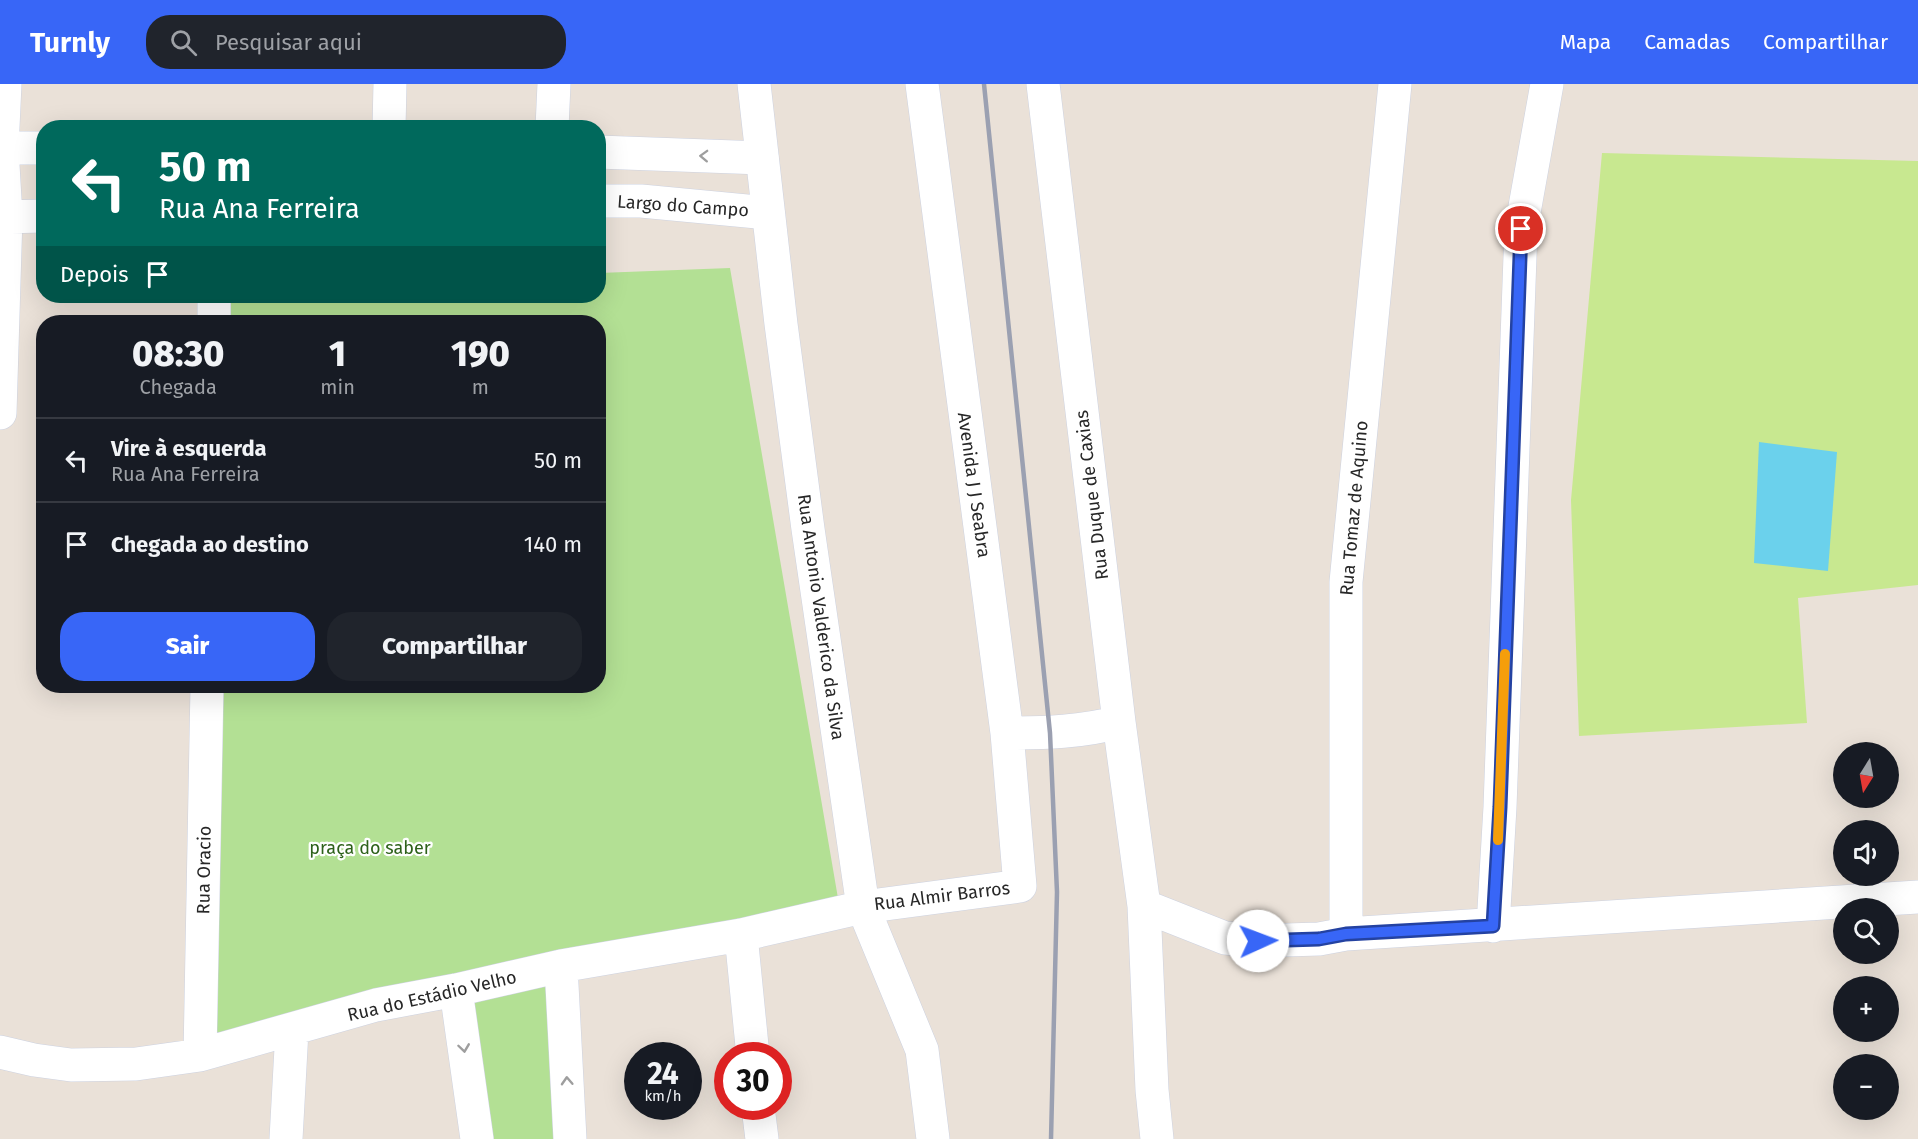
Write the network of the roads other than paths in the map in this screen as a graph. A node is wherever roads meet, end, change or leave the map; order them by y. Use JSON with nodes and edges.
{"nodes":[{"id":1,"x":4,"y":84,"type":"edge"},
{"id":2,"x":390,"y":84,"type":"edge"},
{"id":3,"x":554,"y":84,"type":"edge"},
{"id":4,"x":754,"y":84,"type":"edge"},
{"id":5,"x":922,"y":84,"type":"edge"},
{"id":6,"x":1043,"y":84,"type":"edge"},
{"id":7,"x":1395,"y":84,"type":"edge"},
{"id":8,"x":1547,"y":84,"type":"edge"},
{"id":9,"x":389,"y":120,"type":"edge"},
{"id":10,"x":552,"y":120,"type":"edge"},
{"id":11,"x":1,"y":148,"type":"edge"},
{"id":12,"x":36,"y":148,"type":"edge"},
{"id":13,"x":606,"y":152,"type":"edge"},
{"id":14,"x":762,"y":158,"type":"junction"},
{"id":15,"x":606,"y":201,"type":"edge"},
{"id":16,"x":768,"y":213,"type":"junction"},
{"id":17,"x":3,"y":216,"type":"edge"},
{"id":18,"x":36,"y":216,"type":"edge"},
{"id":19,"x":0,"y":413,"type":"edge"},
{"id":20,"x":207,"y":693,"type":"edge"},
{"id":21,"x":1119,"y":722,"type":"junction"},
{"id":22,"x":1007,"y":733,"type":"junction"},
{"id":23,"x":1020,"y":886,"type":"joint"},
{"id":24,"x":1918,"y":897,"type":"edge"},
{"id":25,"x":1144,"y":906,"type":"junction"},
{"id":26,"x":863,"y":907,"type":"junction"},
{"id":27,"x":1493,"y":926,"type":"junction"},
{"id":28,"x":1346,"y":934,"type":"junction"},
{"id":29,"x":741,"y":935,"type":"junction"},
{"id":30,"x":561,"y":966,"type":"junction"},
{"id":31,"x":456,"y":990,"type":"junction"},
{"id":32,"x":292,"y":1030,"type":"junction"},
{"id":33,"x":752,"y":1042,"type":"edge"},
{"id":34,"x":0,"y":1052,"type":"edge"},
{"id":35,"x":200,"y":1054,"type":"junction"},
{"id":36,"x":760,"y":1120,"type":"edge"},
{"id":37,"x":286,"y":1139,"type":"edge"},
{"id":38,"x":477,"y":1139,"type":"edge"},
{"id":39,"x":570,"y":1139,"type":"edge"},
{"id":40,"x":762,"y":1139,"type":"edge"},
{"id":41,"x":933,"y":1139,"type":"edge"},
{"id":42,"x":1156,"y":1139,"type":"edge"}],
"edges":[{"from":1,"to":11,"type":"street"},
{"from":2,"to":9,"type":"street"},
{"from":3,"to":10,"type":"street"},
{"from":4,"to":14,"type":"street","name":"Rua Antonio Valderico da Silva"},
{"from":5,"to":22,"type":"street","name":"Avenida J J Seabra"},
{"from":6,"to":21,"type":"street","name":"Rua Duque de Caxias"},
{"from":7,"to":28,"type":"street","name":"Rua Tomaz de Aquino"},
{"from":8,"to":27,"type":"street"},
{"from":11,"to":12,"type":"street"},
{"from":11,"to":17,"type":"street"},
{"from":14,"to":13,"type":"street","one_way":true},
{"from":14,"to":16,"type":"street","name":"Rua Antonio Valderico da Silva"},
{"from":15,"to":16,"type":"street","name":"Largo do Campo"},
{"from":16,"to":26,"type":"street","name":"Rua Antonio Valderico da Silva"},
{"from":17,"to":18,"type":"street"},
{"from":17,"to":19,"type":"street"},
{"from":20,"to":35,"type":"street","name":"Rua Oracio"},
{"from":21,"to":22,"type":"street"},
{"from":21,"to":25,"type":"street","name":"Rua Duque de Caxias"},
{"from":22,"to":23,"type":"street","name":"Avenida J J Seabra"},
{"from":23,"to":26,"type":"street","name":"Rua Almir Barros"},
{"from":24,"to":27,"type":"street"},
{"from":25,"to":28,"type":"street"},
{"from":25,"to":42,"type":"street","name":"Rua Duque de Caxias"},
{"from":26,"to":29,"type":"street","name":"Rua do Estádio Velho"},
{"from":26,"to":41,"type":"street","name":"Rua Antonio Valderico da Silva"},
{"from":27,"to":28,"type":"street"},
{"from":29,"to":30,"type":"street","name":"Rua do Estádio Velho"},
{"from":29,"to":33,"type":"street"},
{"from":30,"to":31,"type":"street","name":"Rua do Estádio Velho"},
{"from":39,"to":30,"type":"street","one_way":true},
{"from":31,"to":32,"type":"street","name":"Rua do Estádio Velho"},
{"from":31,"to":38,"type":"street","one_way":true},
{"from":32,"to":35,"type":"street","name":"Rua do Estádio Velho"},
{"from":32,"to":37,"type":"street"},
{"from":34,"to":35,"type":"street","name":"Rua do Estádio Velho"},
{"from":36,"to":40,"type":"street"}]}
